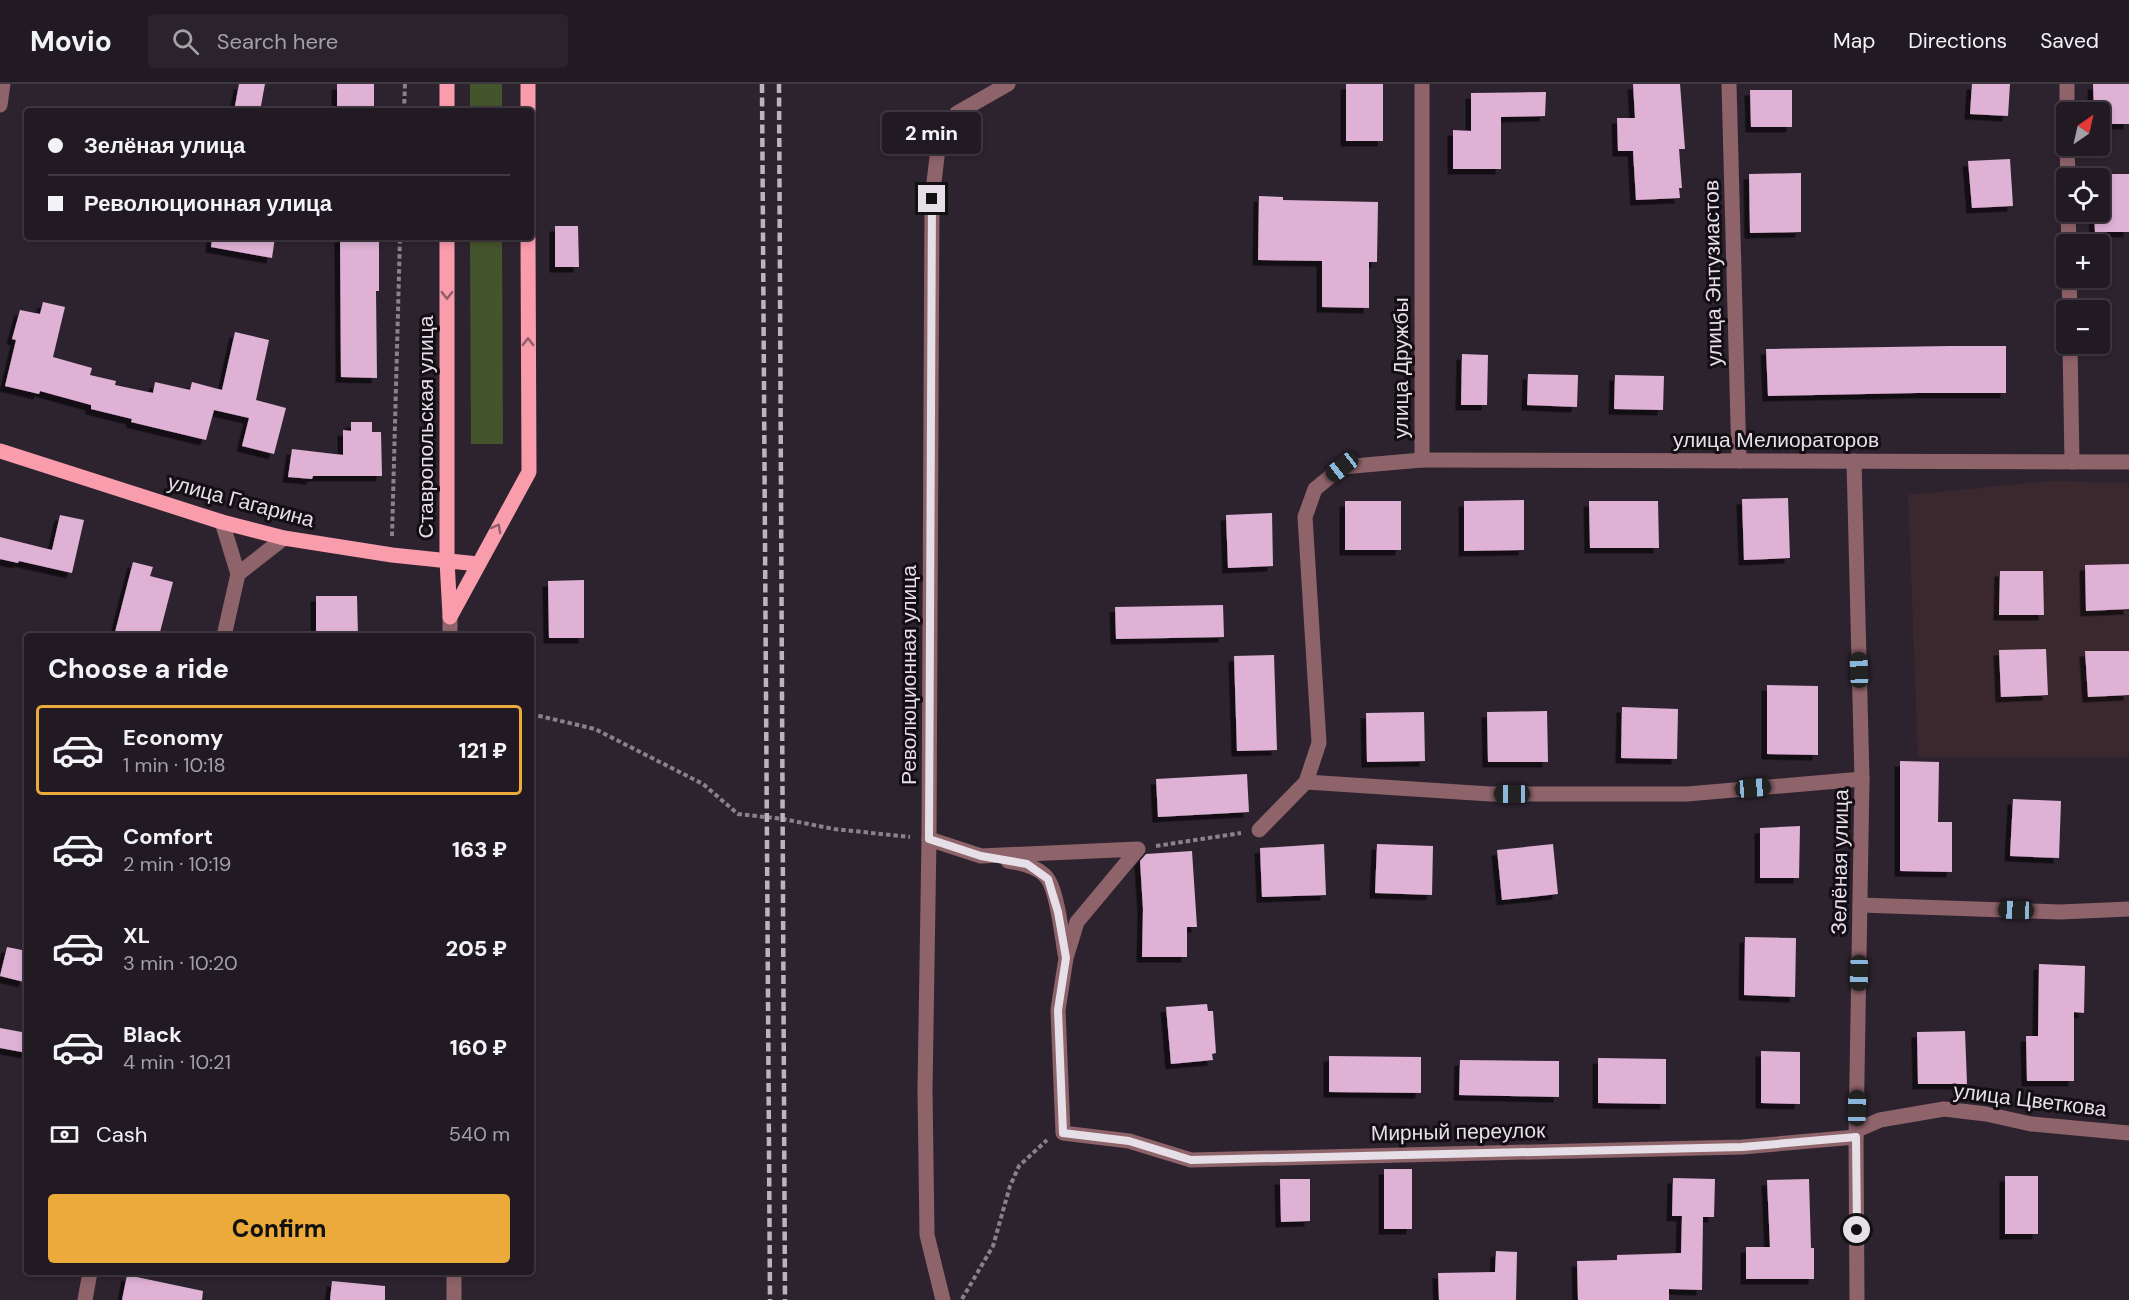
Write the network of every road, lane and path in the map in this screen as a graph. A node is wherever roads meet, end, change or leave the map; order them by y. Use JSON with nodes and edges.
{"nodes":[{"id":1,"x":3,"y":84,"type":"edge"},
{"id":2,"x":405,"y":84,"type":"edge"},
{"id":3,"x":447,"y":84,"type":"edge"},
{"id":4,"x":528,"y":84,"type":"edge"},
{"id":5,"x":1008,"y":84,"type":"edge"},
{"id":6,"x":1422,"y":84,"type":"edge"},
{"id":7,"x":1729,"y":84,"type":"edge"},
{"id":8,"x":2067,"y":84,"type":"edge"},
{"id":9,"x":2067,"y":102,"type":"edge"},
{"id":10,"x":0,"y":105,"type":"edge"},
{"id":11,"x":404,"y":108,"type":"edge"},
{"id":12,"x":447,"y":108,"type":"edge"},
{"id":13,"x":528,"y":108,"type":"edge"},
{"id":14,"x":400,"y":240,"type":"edge"},
{"id":15,"x":447,"y":240,"type":"edge"},
{"id":16,"x":528,"y":240,"type":"edge"},
{"id":17,"x":2070,"y":354,"type":"edge"},
{"id":18,"x":0,"y":451,"type":"edge"},
{"id":19,"x":1422,"y":460,"type":"junction"},
{"id":20,"x":1739,"y":461,"type":"junction"},
{"id":21,"x":1854,"y":461,"type":"junction"},
{"id":22,"x":2072,"y":462,"type":"junction"},
{"id":23,"x":2129,"y":462,"type":"edge"},
{"id":24,"x":222,"y":522,"type":"junction"},
{"id":25,"x":284,"y":538,"type":"junction"},
{"id":26,"x":392,"y":555,"type":"junction"},
{"id":27,"x":447,"y":561,"type":"junction"},
{"id":28,"x":478,"y":564,"type":"junction"},
{"id":29,"x":238,"y":574,"type":"junction"},
{"id":30,"x":450,"y":617,"type":"junction"},
{"id":31,"x":225,"y":633,"type":"edge"},
{"id":32,"x":450,"y":633,"type":"edge"},
{"id":33,"x":534,"y":715,"type":"edge"},
{"id":34,"x":1862,"y":780,"type":"junction"},
{"id":35,"x":1306,"y":782,"type":"junction"},
{"id":36,"x":1259,"y":830,"type":"joint"},
{"id":37,"x":929,"y":839,"type":"junction"},
{"id":38,"x":1138,"y":849,"type":"junction"},
{"id":39,"x":981,"y":856,"type":"junction"},
{"id":40,"x":1860,"y":905,"type":"junction"},
{"id":41,"x":2129,"y":909,"type":"edge"},
{"id":42,"x":1066,"y":958,"type":"junction"},
{"id":43,"x":1063,"y":1133,"type":"junction"},
{"id":44,"x":2129,"y":1133,"type":"edge"},
{"id":45,"x":1856,"y":1134,"type":"junction"},
{"id":46,"x":89,"y":1275,"type":"edge"},
{"id":47,"x":454,"y":1275,"type":"edge"},
{"id":48,"x":84,"y":1300,"type":"edge"},
{"id":49,"x":454,"y":1300,"type":"edge"},
{"id":50,"x":943,"y":1300,"type":"edge"},
{"id":51,"x":962,"y":1300,"type":"edge"},
{"id":52,"x":1857,"y":1300,"type":"edge"}],
"edges":[{"from":1,"to":10,"type":"street"},
{"from":2,"to":11,"type":"path"},
{"from":3,"to":12,"type":"main road"},
{"from":4,"to":13,"type":"main road"},
{"from":5,"to":37,"type":"street","name":"Революционная улица"},
{"from":6,"to":19,"type":"street","name":"улица Дружбы"},
{"from":7,"to":20,"type":"street","name":"улица Энтузиастов"},
{"from":8,"to":9,"type":"street"},
{"from":14,"to":26,"type":"path"},
{"from":15,"to":27,"type":"main road","name":"Ставропольская улица","one_way":true},
{"from":28,"to":16,"type":"main road","name":"Ставропольская улица","one_way":true},
{"from":17,"to":22,"type":"street"},
{"from":18,"to":24,"type":"main road","name":"улица Гагарина"},
{"from":19,"to":20,"type":"street","name":"улица Мелиораторов"},
{"from":19,"to":35,"type":"street","name":"улица Дружбы"},
{"from":20,"to":21,"type":"street","name":"улица Мелиораторов"},
{"from":21,"to":22,"type":"street","name":"улица Мелиораторов"},
{"from":21,"to":34,"type":"street","name":"Зелёная улица"},
{"from":22,"to":23,"type":"street","name":"улица Мелиораторов"},
{"from":24,"to":25,"type":"main road","name":"улица Гагарина"},
{"from":24,"to":29,"type":"street"},
{"from":25,"to":26,"type":"main road","name":"улица Гагарина"},
{"from":25,"to":29,"type":"street"},
{"from":26,"to":27,"type":"main road","name":"улица Гагарина"},
{"from":27,"to":28,"type":"main road","name":"улица Гагарина"},
{"from":27,"to":30,"type":"main road","name":"Ставропольская улица"},
{"from":28,"to":30,"type":"main road","name":"Ставропольская улица"},
{"from":29,"to":31,"type":"street"},
{"from":30,"to":32,"type":"street","name":"Ставропольская улица"},
{"from":33,"to":37,"type":"path"},
{"from":34,"to":35,"type":"street"},
{"from":34,"to":40,"type":"street","name":"Зелёная улица"},
{"from":35,"to":36,"type":"street","name":"улица Дружбы"},
{"from":36,"to":38,"type":"path"},
{"from":37,"to":39,"type":"street"},
{"from":37,"to":50,"type":"street","name":"Революционная улица"},
{"from":38,"to":39,"type":"street"},
{"from":38,"to":42,"type":"street"},
{"from":39,"to":42,"type":"street"},
{"from":40,"to":41,"type":"street"},
{"from":40,"to":45,"type":"street","name":"Зелёная улица"},
{"from":42,"to":43,"type":"street"},
{"from":43,"to":45,"type":"street","name":"Мирный переулок"},
{"from":43,"to":51,"type":"path"},
{"from":44,"to":45,"type":"street","name":"улица Цветкова"},
{"from":45,"to":52,"type":"street","name":"Зелёная улица"},
{"from":46,"to":48,"type":"street"},
{"from":47,"to":49,"type":"street"}]}
